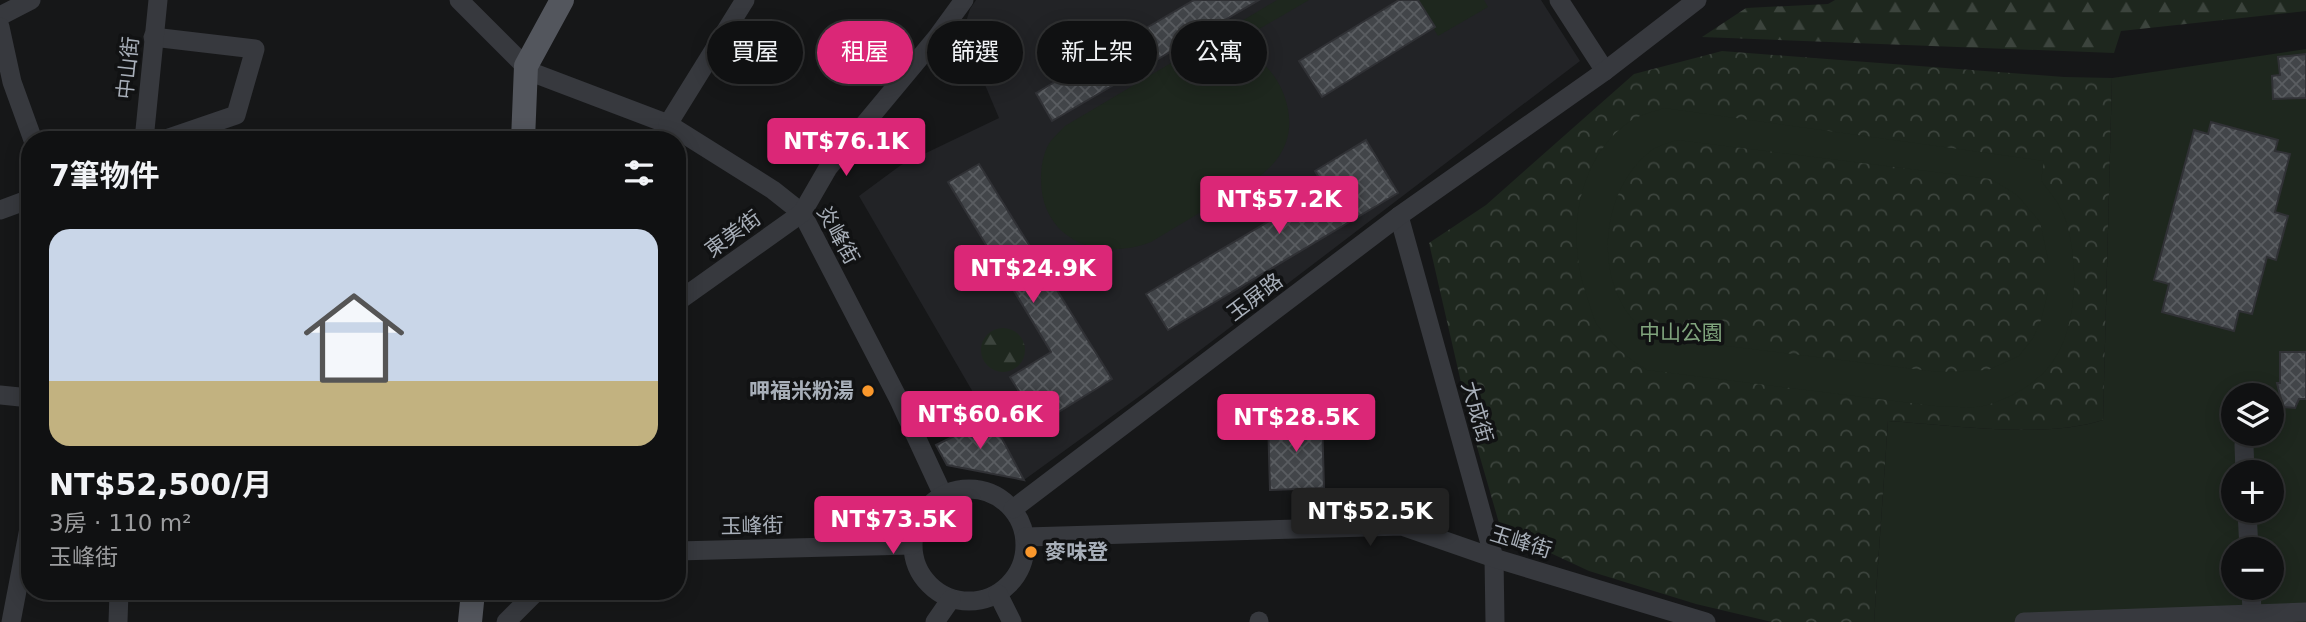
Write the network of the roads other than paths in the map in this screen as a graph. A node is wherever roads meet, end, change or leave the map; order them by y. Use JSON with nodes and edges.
{"nodes":[{"id":1,"x":31,"y":0,"type":"edge"},
{"id":2,"x":158,"y":0,"type":"edge"},
{"id":3,"x":459,"y":0,"type":"edge"},
{"id":4,"x":562,"y":0,"type":"edge"},
{"id":5,"x":745,"y":0,"type":"edge"},
{"id":6,"x":964,"y":0,"type":"edge"},
{"id":7,"x":1559,"y":0,"type":"edge"},
{"id":8,"x":1697,"y":0,"type":"edge"},
{"id":9,"x":0,"y":16,"type":"edge"},
{"id":10,"x":0,"y":27,"type":"edge"},
{"id":11,"x":153,"y":37,"type":"junction"},
{"id":12,"x":526,"y":66,"type":"junction"},
{"id":13,"x":1605,"y":71,"type":"junction"},
{"id":14,"x":6,"y":84,"type":"edge"},
{"id":15,"x":668,"y":124,"type":"junction"},
{"id":16,"x":29,"y":131,"type":"edge"},
{"id":17,"x":145,"y":131,"type":"edge"},
{"id":18,"x":189,"y":131,"type":"edge"},
{"id":19,"x":527,"y":131,"type":"edge"},
{"id":20,"x":679,"y":131,"type":"edge"},
{"id":21,"x":686,"y":135,"type":"edge"},
{"id":22,"x":21,"y":202,"type":"edge"},
{"id":23,"x":0,"y":210,"type":"edge"},
{"id":24,"x":802,"y":213,"type":"junction"},
{"id":25,"x":1399,"y":216,"type":"junction"},
{"id":26,"x":686,"y":296,"type":"edge"},
{"id":27,"x":0,"y":395,"type":"edge"},
{"id":28,"x":21,"y":397,"type":"edge"},
{"id":29,"x":943,"y":495,"type":"junction"},
{"id":30,"x":1013,"y":509,"type":"junction"},
{"id":31,"x":1026,"y":537,"type":"junction"},
{"id":32,"x":912,"y":545,"type":"junction"},
{"id":33,"x":686,"y":551,"type":"edge"},
{"id":34,"x":1494,"y":558,"type":"junction"},
{"id":35,"x":21,"y":570,"type":"edge"},
{"id":36,"x":998,"y":594,"type":"junction"},
{"id":37,"x":951,"y":599,"type":"junction"},
{"id":38,"x":119,"y":600,"type":"edge"},
{"id":39,"x":472,"y":600,"type":"edge"},
{"id":40,"x":528,"y":600,"type":"edge"},
{"id":41,"x":2251,"y":600,"type":"edge"},
{"id":42,"x":2306,"y":612,"type":"edge"},
{"id":43,"x":2252,"y":614,"type":"junction"},
{"id":44,"x":11,"y":622,"type":"edge"},
{"id":45,"x":118,"y":622,"type":"edge"},
{"id":46,"x":470,"y":622,"type":"edge"},
{"id":47,"x":506,"y":622,"type":"edge"},
{"id":48,"x":935,"y":622,"type":"edge"},
{"id":49,"x":1012,"y":622,"type":"edge"},
{"id":50,"x":1495,"y":622,"type":"edge"},
{"id":51,"x":1706,"y":622,"type":"edge"},
{"id":52,"x":2024,"y":622,"type":"edge"}],
"edges":[{"from":1,"to":9,"type":"street"},
{"from":2,"to":11,"type":"street","name":"中山街"},
{"from":3,"to":12,"type":"street","name":"炎峰街"},
{"from":4,"to":12,"type":"main road"},
{"from":5,"to":15,"type":"street"},
{"from":6,"to":24,"type":"street","name":"東美街"},
{"from":7,"to":13,"type":"street"},
{"from":8,"to":13,"type":"street","name":"玉屏路"},
{"from":10,"to":14,"type":"street"},
{"from":11,"to":17,"type":"street","name":"中山街"},
{"from":11,"to":18,"type":"street"},
{"from":12,"to":15,"type":"street","name":"炎峰街"},
{"from":12,"to":19,"type":"main road"},
{"from":13,"to":25,"type":"street","name":"玉屏路"},
{"from":14,"to":16,"type":"street"},
{"from":15,"to":20,"type":"street","name":"炎峰街"},
{"from":21,"to":24,"type":"street","name":"炎峰街"},
{"from":22,"to":23,"type":"street"},
{"from":24,"to":26,"type":"street","name":"東美街"},
{"from":24,"to":29,"type":"street","name":"炎峰街"},
{"from":25,"to":30,"type":"street","name":"玉屏路"},
{"from":25,"to":34,"type":"street","name":"大成街"},
{"from":27,"to":28,"type":"street"},
{"from":29,"to":30,"type":"street"},
{"from":29,"to":32,"type":"street"},
{"from":30,"to":31,"type":"street"},
{"from":31,"to":34,"type":"street","name":"玉峰街"},
{"from":31,"to":36,"type":"street"},
{"from":32,"to":33,"type":"street","name":"玉峰街"},
{"from":32,"to":37,"type":"street"},
{"from":34,"to":50,"type":"street","name":"大成街"},
{"from":34,"to":51,"type":"street","name":"玉峰街"},
{"from":35,"to":44,"type":"street"},
{"from":36,"to":37,"type":"street"},
{"from":36,"to":49,"type":"street"},
{"from":37,"to":48,"type":"street"},
{"from":38,"to":45,"type":"street"},
{"from":39,"to":46,"type":"main road"},
{"from":40,"to":47,"type":"street"},
{"from":41,"to":43,"type":"street"},
{"from":42,"to":43,"type":"street"},
{"from":43,"to":52,"type":"street"}]}
